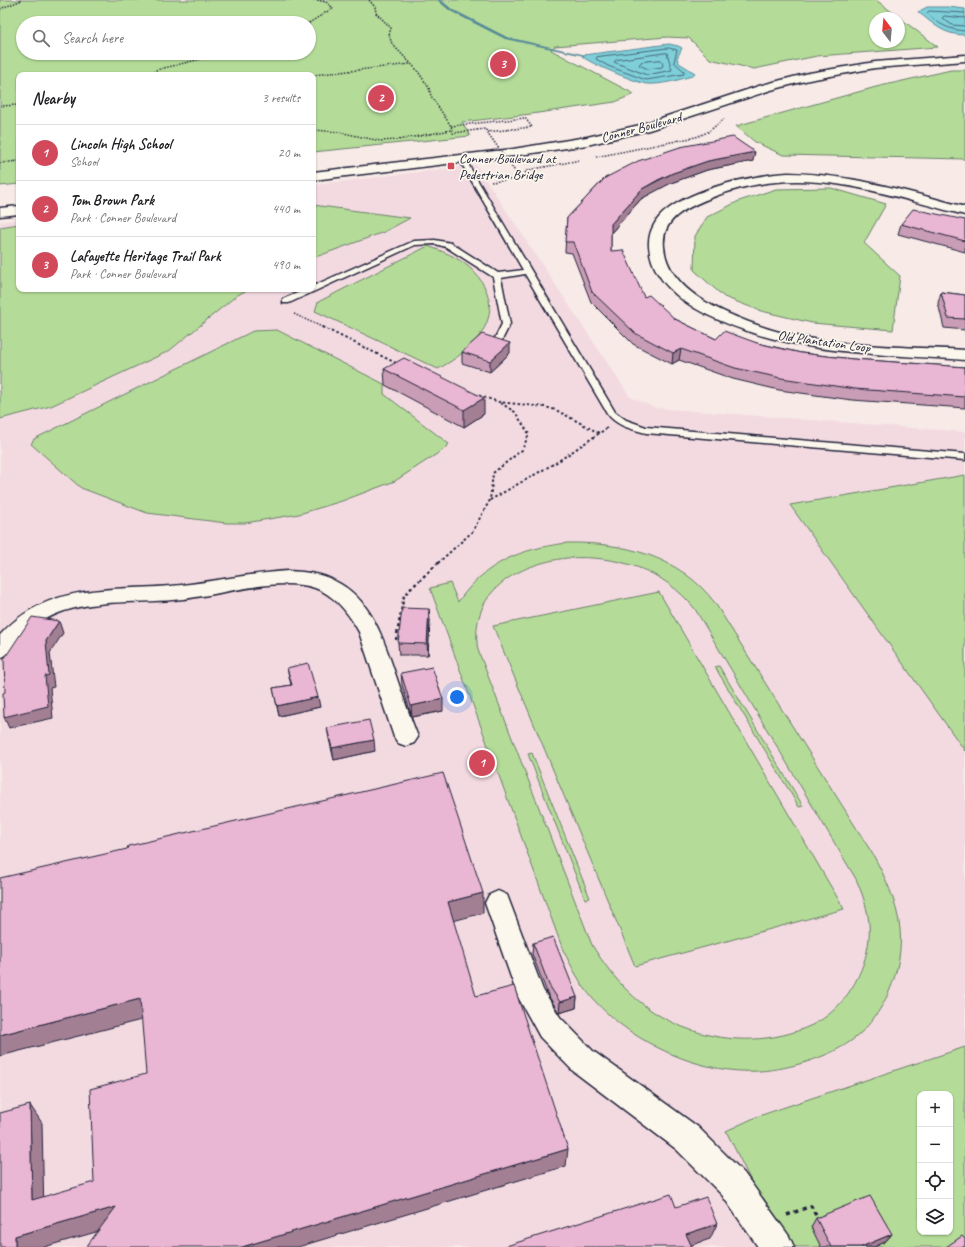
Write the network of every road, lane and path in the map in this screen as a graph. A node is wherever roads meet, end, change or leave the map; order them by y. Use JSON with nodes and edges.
{"nodes":[{"id":1,"x":22,"y":0,"type":"edge"},
{"id":2,"x":317,"y":0,"type":"edge"},
{"id":3,"x":369,"y":0,"type":"edge"},
{"id":4,"x":0,"y":9,"type":"edge"},
{"id":5,"x":316,"y":19,"type":"edge"},
{"id":6,"x":965,"y":50,"type":"edge"},
{"id":7,"x":965,"y":58,"type":"edge"},
{"id":8,"x":196,"y":60,"type":"edge"},
{"id":9,"x":411,"y":64,"type":"junction"},
{"id":10,"x":154,"y":72,"type":"edge"},
{"id":11,"x":316,"y":75,"type":"edge"},
{"id":12,"x":760,"y":78,"type":"dead end"},
{"id":13,"x":16,"y":105,"type":"edge"},
{"id":14,"x":0,"y":106,"type":"edge"},
{"id":15,"x":729,"y":115,"type":"dead end"},
{"id":16,"x":451,"y":126,"type":"junction"},
{"id":17,"x":316,"y":130,"type":"edge"},
{"id":18,"x":451,"y":130,"type":"junction"},
{"id":19,"x":577,"y":130,"type":"dead end"},
{"id":20,"x":487,"y":132,"type":"junction"},
{"id":21,"x":458,"y":153,"type":"junction"},
{"id":22,"x":591,"y":158,"type":"dead end"},
{"id":23,"x":584,"y":159,"type":"dead end"},
{"id":24,"x":16,"y":161,"type":"edge"},
{"id":25,"x":0,"y":163,"type":"edge"},
{"id":26,"x":316,"y":164,"type":"edge"},
{"id":27,"x":316,"y":176,"type":"edge"},
{"id":28,"x":519,"y":176,"type":"junction"},
{"id":29,"x":477,"y":184,"type":"junction"},
{"id":30,"x":16,"y":198,"type":"edge"},
{"id":31,"x":0,"y":200,"type":"edge"},
{"id":32,"x":16,"y":210,"type":"edge"},
{"id":33,"x":965,"y":211,"type":"edge"},
{"id":34,"x":0,"y":212,"type":"edge"},
{"id":35,"x":528,"y":270,"type":"junction"},
{"id":36,"x":497,"y":276,"type":"junction"},
{"id":37,"x":316,"y":288,"type":"edge"},
{"id":38,"x":307,"y":292,"type":"edge"},
{"id":39,"x":286,"y":302,"type":"dead end"},
{"id":40,"x":288,"y":311,"type":"dead end"},
{"id":41,"x":496,"y":344,"type":"edge"},
{"id":42,"x":965,"y":355,"type":"edge"},
{"id":43,"x":403,"y":366,"type":"edge"},
{"id":44,"x":471,"y":393,"type":"edge"},
{"id":45,"x":499,"y":402,"type":"junction"},
{"id":46,"x":607,"y":428,"type":"dead end"},
{"id":47,"x":599,"y":433,"type":"junction"},
{"id":48,"x":965,"y":457,"type":"edge"},
{"id":49,"x":490,"y":500,"type":"junction"},
{"id":50,"x":395,"y":646,"type":"dead end"},
{"id":51,"x":0,"y":650,"type":"edge"},
{"id":52,"x":406,"y":737,"type":"dead end"},
{"id":53,"x":498,"y":903,"type":"dead end"},
{"id":54,"x":820,"y":1223,"type":"edge"},
{"id":55,"x":770,"y":1236,"type":"edge"}],
"edges":[{"from":1,"to":4,"type":"path"},
{"from":2,"to":5,"type":"path"},
{"from":3,"to":9,"type":"path"},
{"from":6,"to":12,"type":"main road"},
{"from":7,"to":21,"type":"main road","name":"Conner Boulevard"},
{"from":8,"to":10,"type":"path"},
{"from":9,"to":11,"type":"path"},
{"from":9,"to":16,"type":"path"},
{"from":13,"to":14,"type":"path"},
{"from":15,"to":22,"type":"path"},
{"from":16,"to":18,"type":"path"},
{"from":16,"to":20,"type":"path"},
{"from":17,"to":18,"type":"path"},
{"from":18,"to":20,"type":"path","bridge":true},
{"from":19,"to":21,"type":"main road","name":"Conner Boulevard"},
{"from":20,"to":28,"type":"path","bridge":true},
{"from":21,"to":26,"type":"main road","name":"Conner Boulevard"},
{"from":21,"to":27,"type":"main road","name":"Conner Boulevard"},
{"from":21,"to":29,"type":"lane"},
{"from":23,"to":28,"type":"path"},
{"from":24,"to":25,"type":"path"},
{"from":28,"to":29,"type":"path"},
{"from":29,"to":35,"type":"lane"},
{"from":30,"to":31,"type":"main road"},
{"from":32,"to":34,"type":"main road"},
{"from":33,"to":42,"type":"street","name":"Old Plantation Loop"},
{"from":35,"to":36,"type":"lane"},
{"from":35,"to":48,"type":"lane"},
{"from":36,"to":37,"type":"lane"},
{"from":36,"to":41,"type":"lane"},
{"from":38,"to":39,"type":"lane"},
{"from":40,"to":43,"type":"path"},
{"from":44,"to":45,"type":"path"},
{"from":45,"to":47,"type":"path"},
{"from":45,"to":49,"type":"path"},
{"from":46,"to":47,"type":"path"},
{"from":47,"to":49,"type":"path"},
{"from":49,"to":50,"type":"path"},
{"from":51,"to":52,"type":"street"},
{"from":53,"to":55,"type":"street"},
{"from":54,"to":55,"type":"path"}]}
